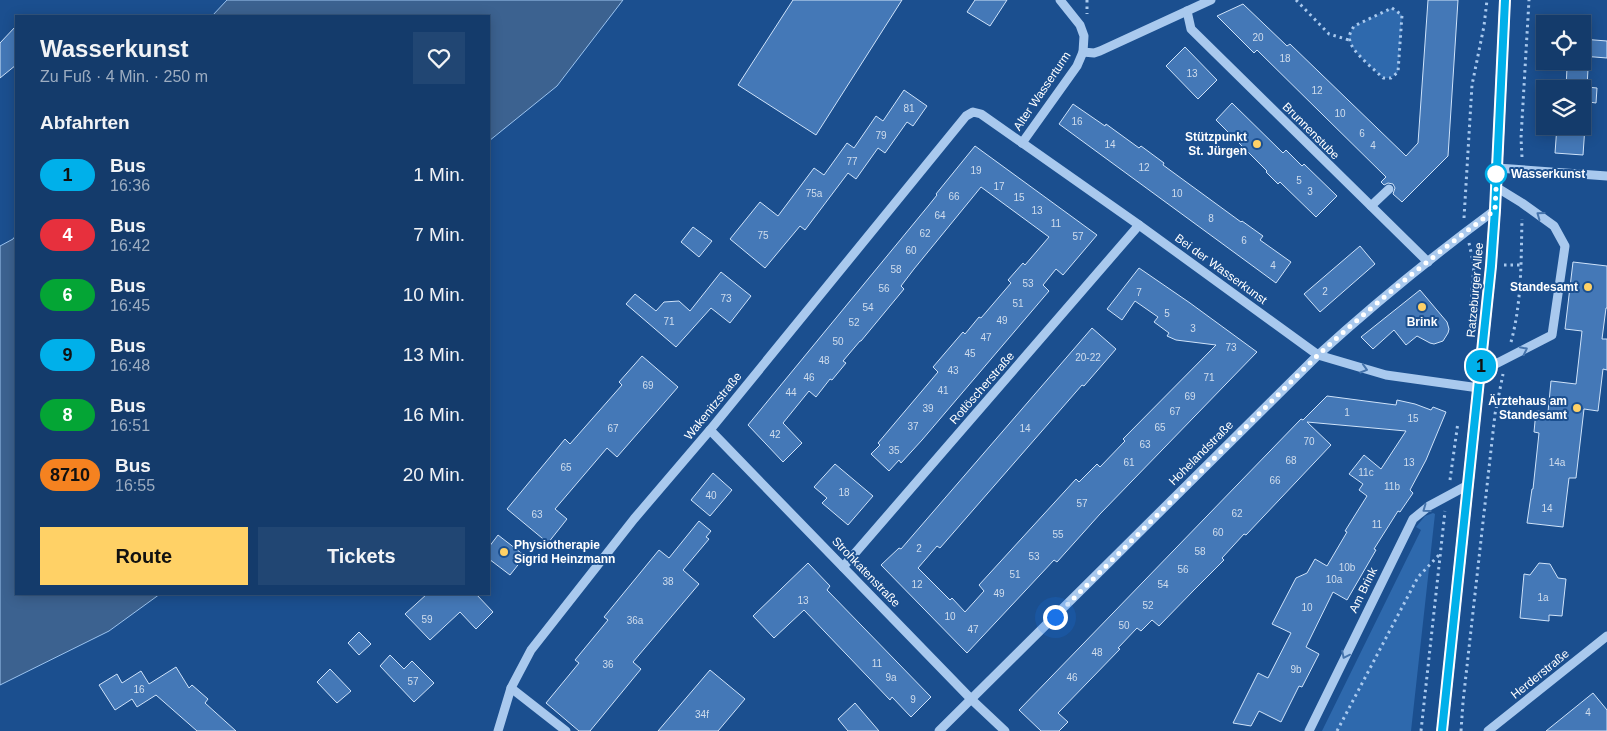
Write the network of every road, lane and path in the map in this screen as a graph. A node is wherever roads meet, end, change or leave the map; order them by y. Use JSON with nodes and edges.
{"nodes":[{"id":1,"x":1060,"y":0,"type":"edge"},
{"id":2,"x":1211,"y":0,"type":"edge"},
{"id":3,"x":1296,"y":0,"type":"edge"},
{"id":4,"x":1487,"y":0,"type":"edge"},
{"id":5,"x":1505,"y":0,"type":"edge"},
{"id":6,"x":1187,"y":11,"type":"junction"},
{"id":7,"x":1349,"y":40,"type":"junction"},
{"id":8,"x":1083,"y":52,"type":"junction"},
{"id":9,"x":973,"y":112,"type":"joint"},
{"id":10,"x":1022,"y":143,"type":"junction"},
{"id":11,"x":1497,"y":168,"type":"junction"},
{"id":12,"x":1607,"y":176,"type":"edge"},
{"id":13,"x":1496,"y":187,"type":"junction"},
{"id":14,"x":1389,"y":189,"type":"dead end"},
{"id":15,"x":1371,"y":206,"type":"junction"},
{"id":16,"x":1495,"y":210,"type":"junction"},
{"id":17,"x":1139,"y":226,"type":"junction"},
{"id":18,"x":1466,"y":232,"type":"junction"},
{"id":19,"x":1428,"y":262,"type":"junction"},
{"id":20,"x":1470,"y":308,"type":"dead end"},
{"id":21,"x":1318,"y":355,"type":"junction"},
{"id":22,"x":1480,"y":372,"type":"junction"},
{"id":23,"x":1479,"y":388,"type":"junction"},
{"id":24,"x":1459,"y":418,"type":"dead end"},
{"id":25,"x":710,"y":430,"type":"junction"},
{"id":26,"x":1468,"y":485,"type":"junction"},
{"id":27,"x":1448,"y":495,"type":"junction"},
{"id":28,"x":1440,"y":554,"type":"junction"},
{"id":29,"x":843,"y":566,"type":"junction"},
{"id":30,"x":1607,"y":636,"type":"edge"},
{"id":31,"x":511,"y":688,"type":"junction"},
{"id":32,"x":972,"y":700,"type":"junction"},
{"id":33,"x":498,"y":731,"type":"edge"},
{"id":34,"x":566,"y":731,"type":"edge"},
{"id":35,"x":939,"y":731,"type":"edge"},
{"id":36,"x":1005,"y":731,"type":"edge"},
{"id":37,"x":1309,"y":731,"type":"edge"},
{"id":38,"x":1337,"y":731,"type":"edge"},
{"id":39,"x":1420,"y":731,"type":"edge"},
{"id":40,"x":1442,"y":731,"type":"edge"},
{"id":41,"x":1488,"y":731,"type":"edge"}],
"edges":[{"from":1,"to":8,"type":"street","name":"Alter Wasserturm"},
{"from":2,"to":6,"type":"street"},
{"from":3,"to":7,"type":"path"},
{"from":4,"to":18,"type":"path"},
{"from":5,"to":11,"type":"main road","name":"Ratzeburger Allee"},
{"from":6,"to":8,"type":"street"},
{"from":6,"to":15,"type":"street","name":"Brunnenstube"},
{"from":7,"to":7,"type":"path"},
{"from":8,"to":10,"type":"street","name":"Alter Wasserturm"},
{"from":9,"to":10,"type":"street","name":"Bei der Wasserkunst"},
{"from":9,"to":25,"type":"street","name":"Wakenitzstraße"},
{"from":10,"to":17,"type":"street","name":"Bei der Wasserkunst"},
{"from":11,"to":12,"type":"street"},
{"from":11,"to":13,"type":"main road","name":"Ratzeburger Allee"},
{"from":13,"to":16,"type":"main road","name":"Ratzeburger Allee"},
{"from":22,"to":13,"type":"street","one_way":true},
{"from":14,"to":15,"type":"street"},
{"from":15,"to":19,"type":"street","name":"Brunnenstube"},
{"from":16,"to":18,"type":"street","name":"Hohelandstraße"},
{"from":16,"to":22,"type":"main road","name":"Ratzeburger Allee"},
{"from":17,"to":21,"type":"street","name":"Bei der Wasserkunst"},
{"from":17,"to":29,"type":"street","name":"Rotlöscherstraße"},
{"from":18,"to":19,"type":"street","name":"Hohelandstraße"},
{"from":18,"to":20,"type":"path"},
{"from":19,"to":21,"type":"street","name":"Hohelandstraße"},
{"from":21,"to":23,"type":"street","name":"Bei der Wasserkunst","one_way":true},
{"from":21,"to":32,"type":"street","name":"Hohelandstraße"},
{"from":22,"to":23,"type":"main road","name":"Ratzeburger Allee"},
{"from":23,"to":26,"type":"main road","name":"Ratzeburger Allee"},
{"from":24,"to":27,"type":"path"},
{"from":25,"to":29,"type":"street","name":"Strohkatenstraße"},
{"from":25,"to":31,"type":"street","name":"Wakenitzstraße"},
{"from":26,"to":27,"type":"street","name":"Am Brink"},
{"from":26,"to":40,"type":"main road","name":"Ratzeburger Allee"},
{"from":27,"to":28,"type":"path"},
{"from":27,"to":37,"type":"street","name":"Am Brink","one_way":true},
{"from":28,"to":38,"type":"path"},
{"from":28,"to":39,"type":"path"},
{"from":29,"to":32,"type":"street","name":"Strohkatenstraße"},
{"from":30,"to":41,"type":"street","name":"Herderstraße"},
{"from":31,"to":33,"type":"street","name":"Wakenitzstraße"},
{"from":31,"to":34,"type":"street"},
{"from":32,"to":35,"type":"street","name":"Hohelandstraße"},
{"from":32,"to":36,"type":"street","name":"Strohkatenstraße"}]}
